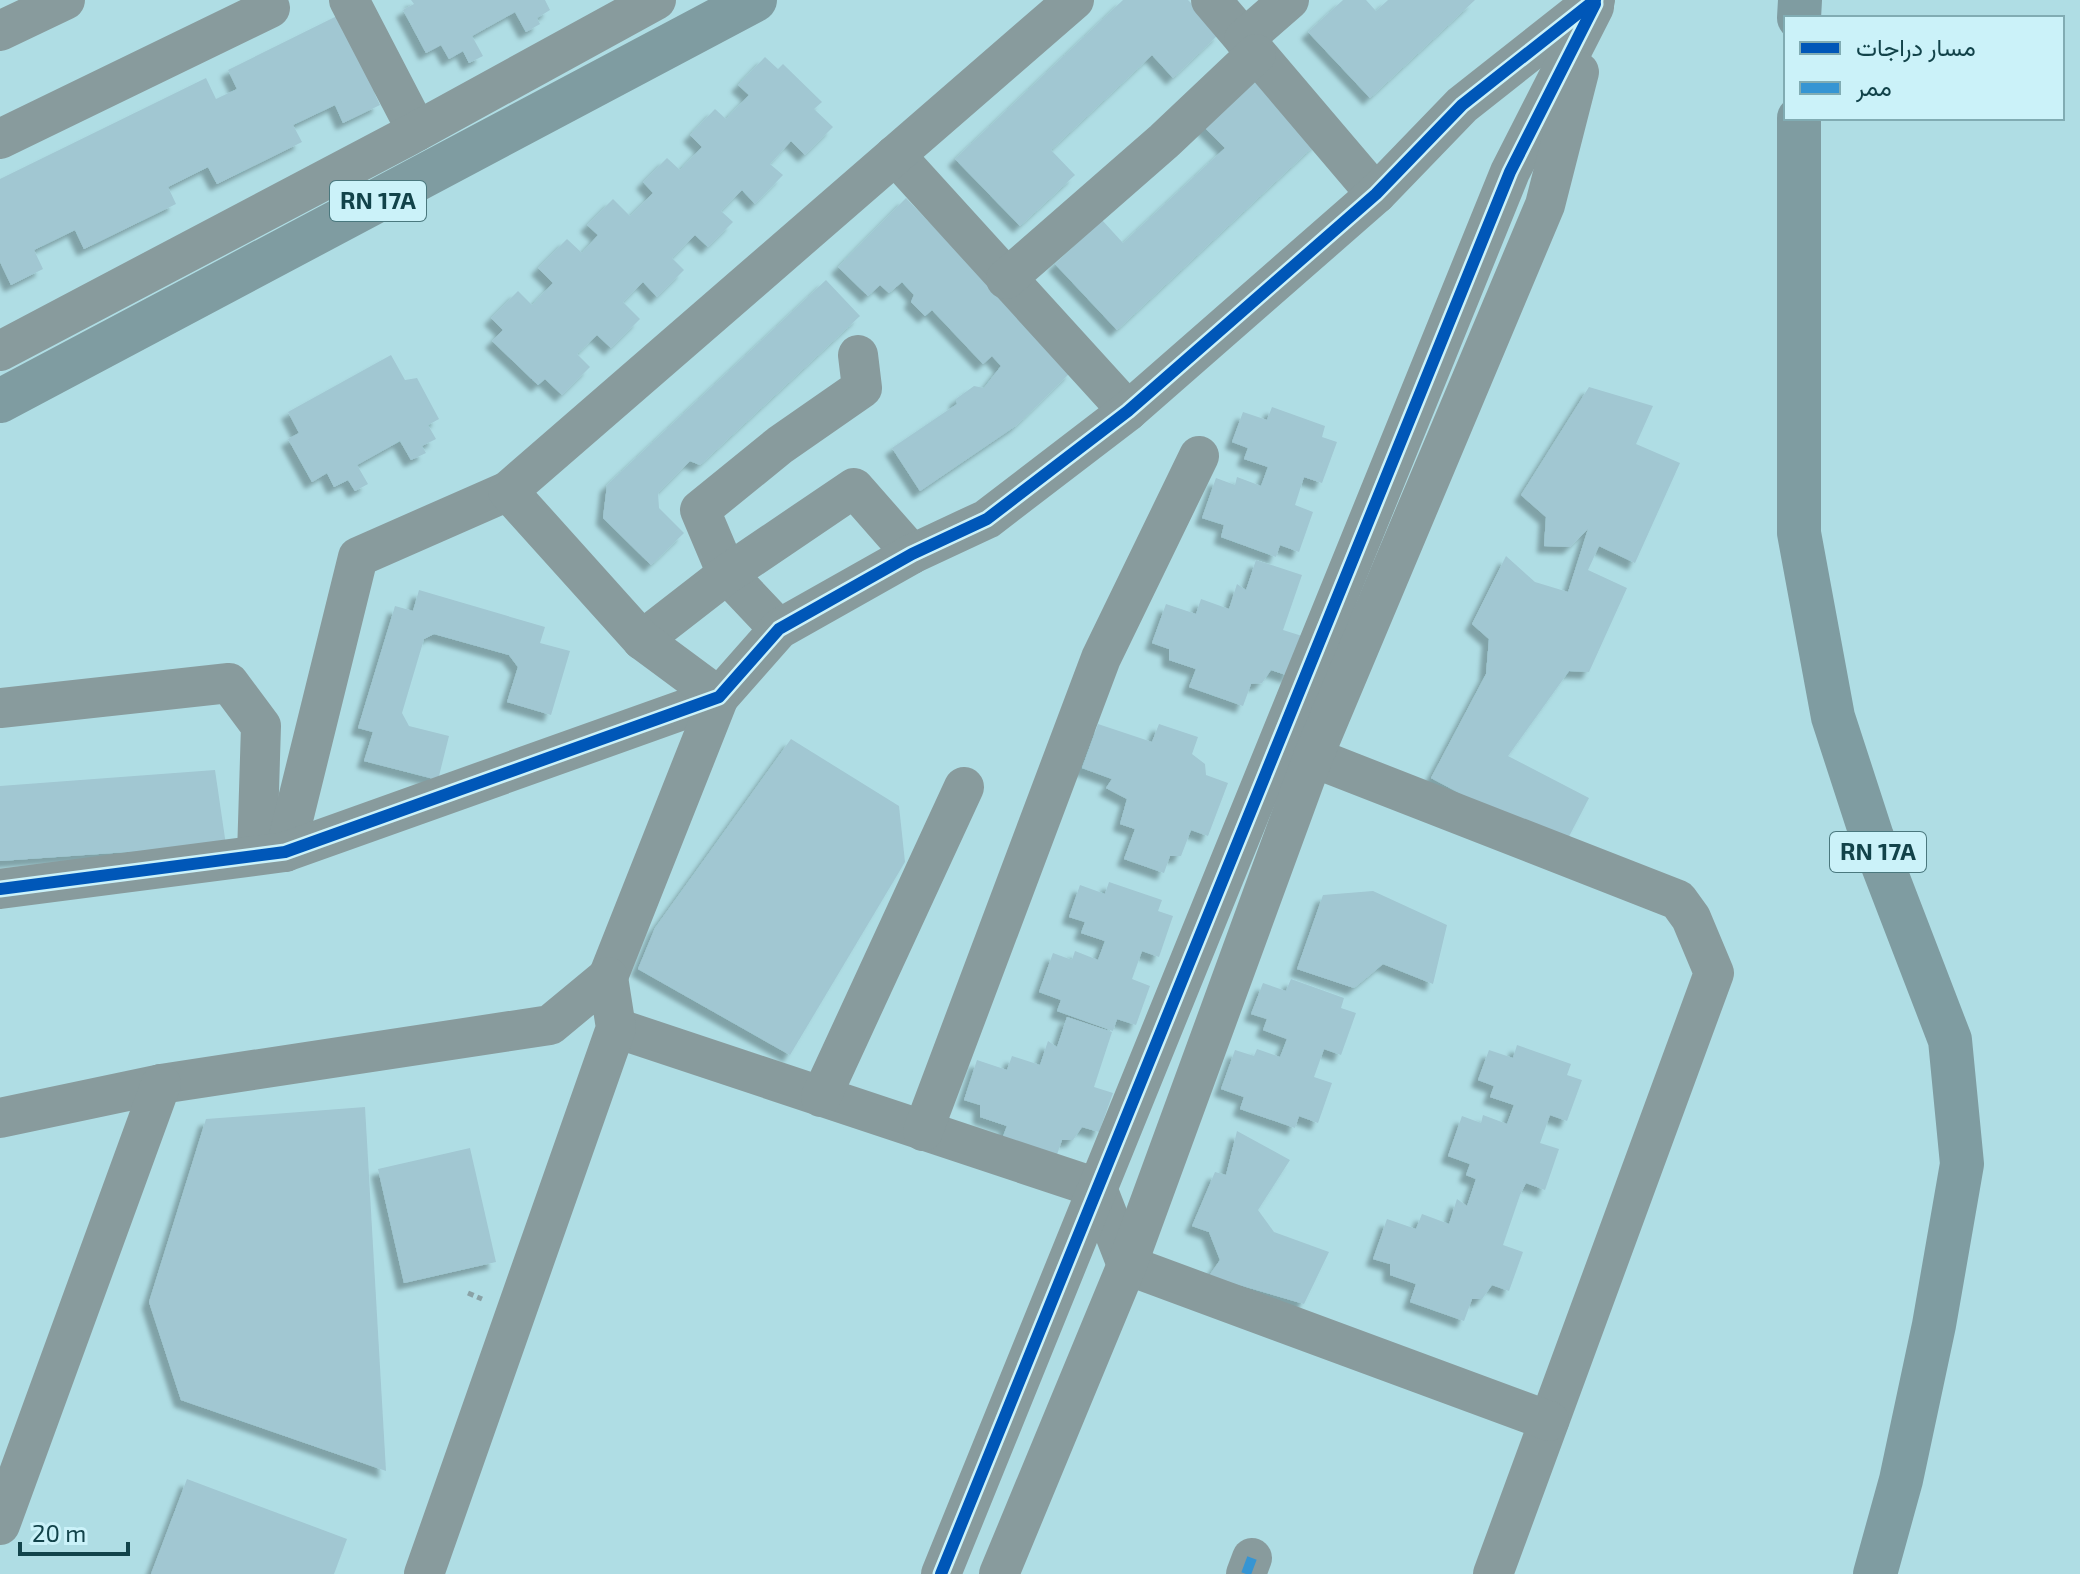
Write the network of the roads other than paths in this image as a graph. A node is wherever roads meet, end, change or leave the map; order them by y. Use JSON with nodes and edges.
{"nodes":[{"id":1,"x":65,"y":0,"type":"edge"},
{"id":2,"x":349,"y":0,"type":"edge"},
{"id":3,"x":656,"y":0,"type":"edge"},
{"id":4,"x":755,"y":0,"type":"edge"},
{"id":5,"x":1074,"y":0,"type":"edge"},
{"id":6,"x":1211,"y":0,"type":"edge"},
{"id":7,"x":1289,"y":0,"type":"edge"},
{"id":8,"x":1597,"y":0,"type":"edge"},
{"id":9,"x":270,"y":8,"type":"dead end"},
{"id":10,"x":0,"y":31,"type":"edge"},
{"id":11,"x":1250,"y":46,"type":"junction"},
{"id":12,"x":1799,"y":120,"type":"edge"},
{"id":13,"x":417,"y":131,"type":"junction"},
{"id":14,"x":0,"y":139,"type":"edge"},
{"id":15,"x":895,"y":155,"type":"junction"},
{"id":16,"x":1376,"y":194,"type":"junction"},
{"id":17,"x":1006,"y":279,"type":"junction"},
{"id":18,"x":1449,"y":325,"type":"junction"},
{"id":19,"x":1488,"y":340,"type":"junction"},
{"id":20,"x":0,"y":351,"type":"edge"},
{"id":21,"x":858,"y":355,"type":"dead end"},
{"id":22,"x":0,"y":401,"type":"edge"},
{"id":23,"x":1128,"y":411,"type":"junction"},
{"id":24,"x":1199,"y":456,"type":"dead end"},
{"id":25,"x":508,"y":491,"type":"junction"},
{"id":26,"x":912,"y":554,"type":"junction"},
{"id":27,"x":727,"y":574,"type":"junction"},
{"id":28,"x":779,"y":629,"type":"junction"},
{"id":29,"x":642,"y":640,"type":"junction"},
{"id":30,"x":719,"y":697,"type":"junction"},
{"id":31,"x":0,"y":708,"type":"edge"},
{"id":32,"x":1296,"y":750,"type":"junction"},
{"id":33,"x":964,"y":787,"type":"dead end"},
{"id":34,"x":271,"y":854,"type":"junction"},
{"id":35,"x":0,"y":889,"type":"edge"},
{"id":36,"x":608,"y":977,"type":"junction"},
{"id":37,"x":550,"y":1025,"type":"junction"},
{"id":38,"x":616,"y":1028,"type":"junction"},
{"id":39,"x":599,"y":1077,"type":"junction"},
{"id":40,"x":161,"y":1084,"type":"junction"},
{"id":41,"x":821,"y":1097,"type":"junction"},
{"id":42,"x":0,"y":1118,"type":"edge"},
{"id":43,"x":923,"y":1131,"type":"junction"},
{"id":44,"x":1097,"y":1188,"type":"junction"},
{"id":45,"x":1127,"y":1265,"type":"junction"},
{"id":46,"x":1549,"y":1421,"type":"junction"},
{"id":47,"x":0,"y":1525,"type":"edge"},
{"id":48,"x":424,"y":1574,"type":"edge"},
{"id":49,"x":941,"y":1574,"type":"edge"},
{"id":50,"x":999,"y":1574,"type":"edge"},
{"id":51,"x":1493,"y":1574,"type":"edge"},
{"id":52,"x":1875,"y":1574,"type":"edge"}],
"edges":[{"from":1,"to":10,"type":"street"},
{"from":2,"to":13,"type":"street"},
{"from":3,"to":13,"type":"street"},
{"from":4,"to":22,"type":"main road","number":"RN 17A"},
{"from":5,"to":15,"type":"street"},
{"from":6,"to":11,"type":"street"},
{"from":7,"to":11,"type":"street"},
{"from":8,"to":16,"type":"street"},
{"from":8,"to":18,"type":"street"},
{"from":8,"to":19,"type":"street"},
{"from":9,"to":14,"type":"street"},
{"from":11,"to":16,"type":"street"},
{"from":11,"to":17,"type":"street"},
{"from":12,"to":52,"type":"main road","number":"RN 17A"},
{"from":13,"to":20,"type":"street"},
{"from":15,"to":17,"type":"street"},
{"from":15,"to":25,"type":"street"},
{"from":16,"to":23,"type":"street"},
{"from":17,"to":23,"type":"street"},
{"from":18,"to":19,"type":"street"},
{"from":18,"to":32,"type":"street"},
{"from":19,"to":32,"type":"street"},
{"from":21,"to":27,"type":"street"},
{"from":23,"to":26,"type":"street"},
{"from":24,"to":43,"type":"street"},
{"from":25,"to":29,"type":"street"},
{"from":25,"to":34,"type":"street"},
{"from":26,"to":27,"type":"street"},
{"from":26,"to":28,"type":"street"},
{"from":27,"to":28,"type":"street"},
{"from":27,"to":29,"type":"street"},
{"from":28,"to":30,"type":"street"},
{"from":29,"to":30,"type":"street"},
{"from":30,"to":34,"type":"street"},
{"from":30,"to":36,"type":"street"},
{"from":31,"to":34,"type":"street"},
{"from":32,"to":44,"type":"street"},
{"from":32,"to":45,"type":"street"},
{"from":32,"to":46,"type":"street"},
{"from":33,"to":41,"type":"street"},
{"from":34,"to":35,"type":"street"},
{"from":36,"to":37,"type":"street"},
{"from":36,"to":38,"type":"street"},
{"from":37,"to":39,"type":"street"},
{"from":37,"to":40,"type":"street"},
{"from":38,"to":39,"type":"street"},
{"from":38,"to":41,"type":"street"},
{"from":39,"to":48,"type":"street"},
{"from":40,"to":42,"type":"street"},
{"from":40,"to":47,"type":"street"},
{"from":41,"to":43,"type":"street"},
{"from":43,"to":44,"type":"street"},
{"from":44,"to":45,"type":"street"},
{"from":44,"to":49,"type":"street"},
{"from":45,"to":46,"type":"street"},
{"from":45,"to":50,"type":"street"},
{"from":46,"to":51,"type":"street"}]}
